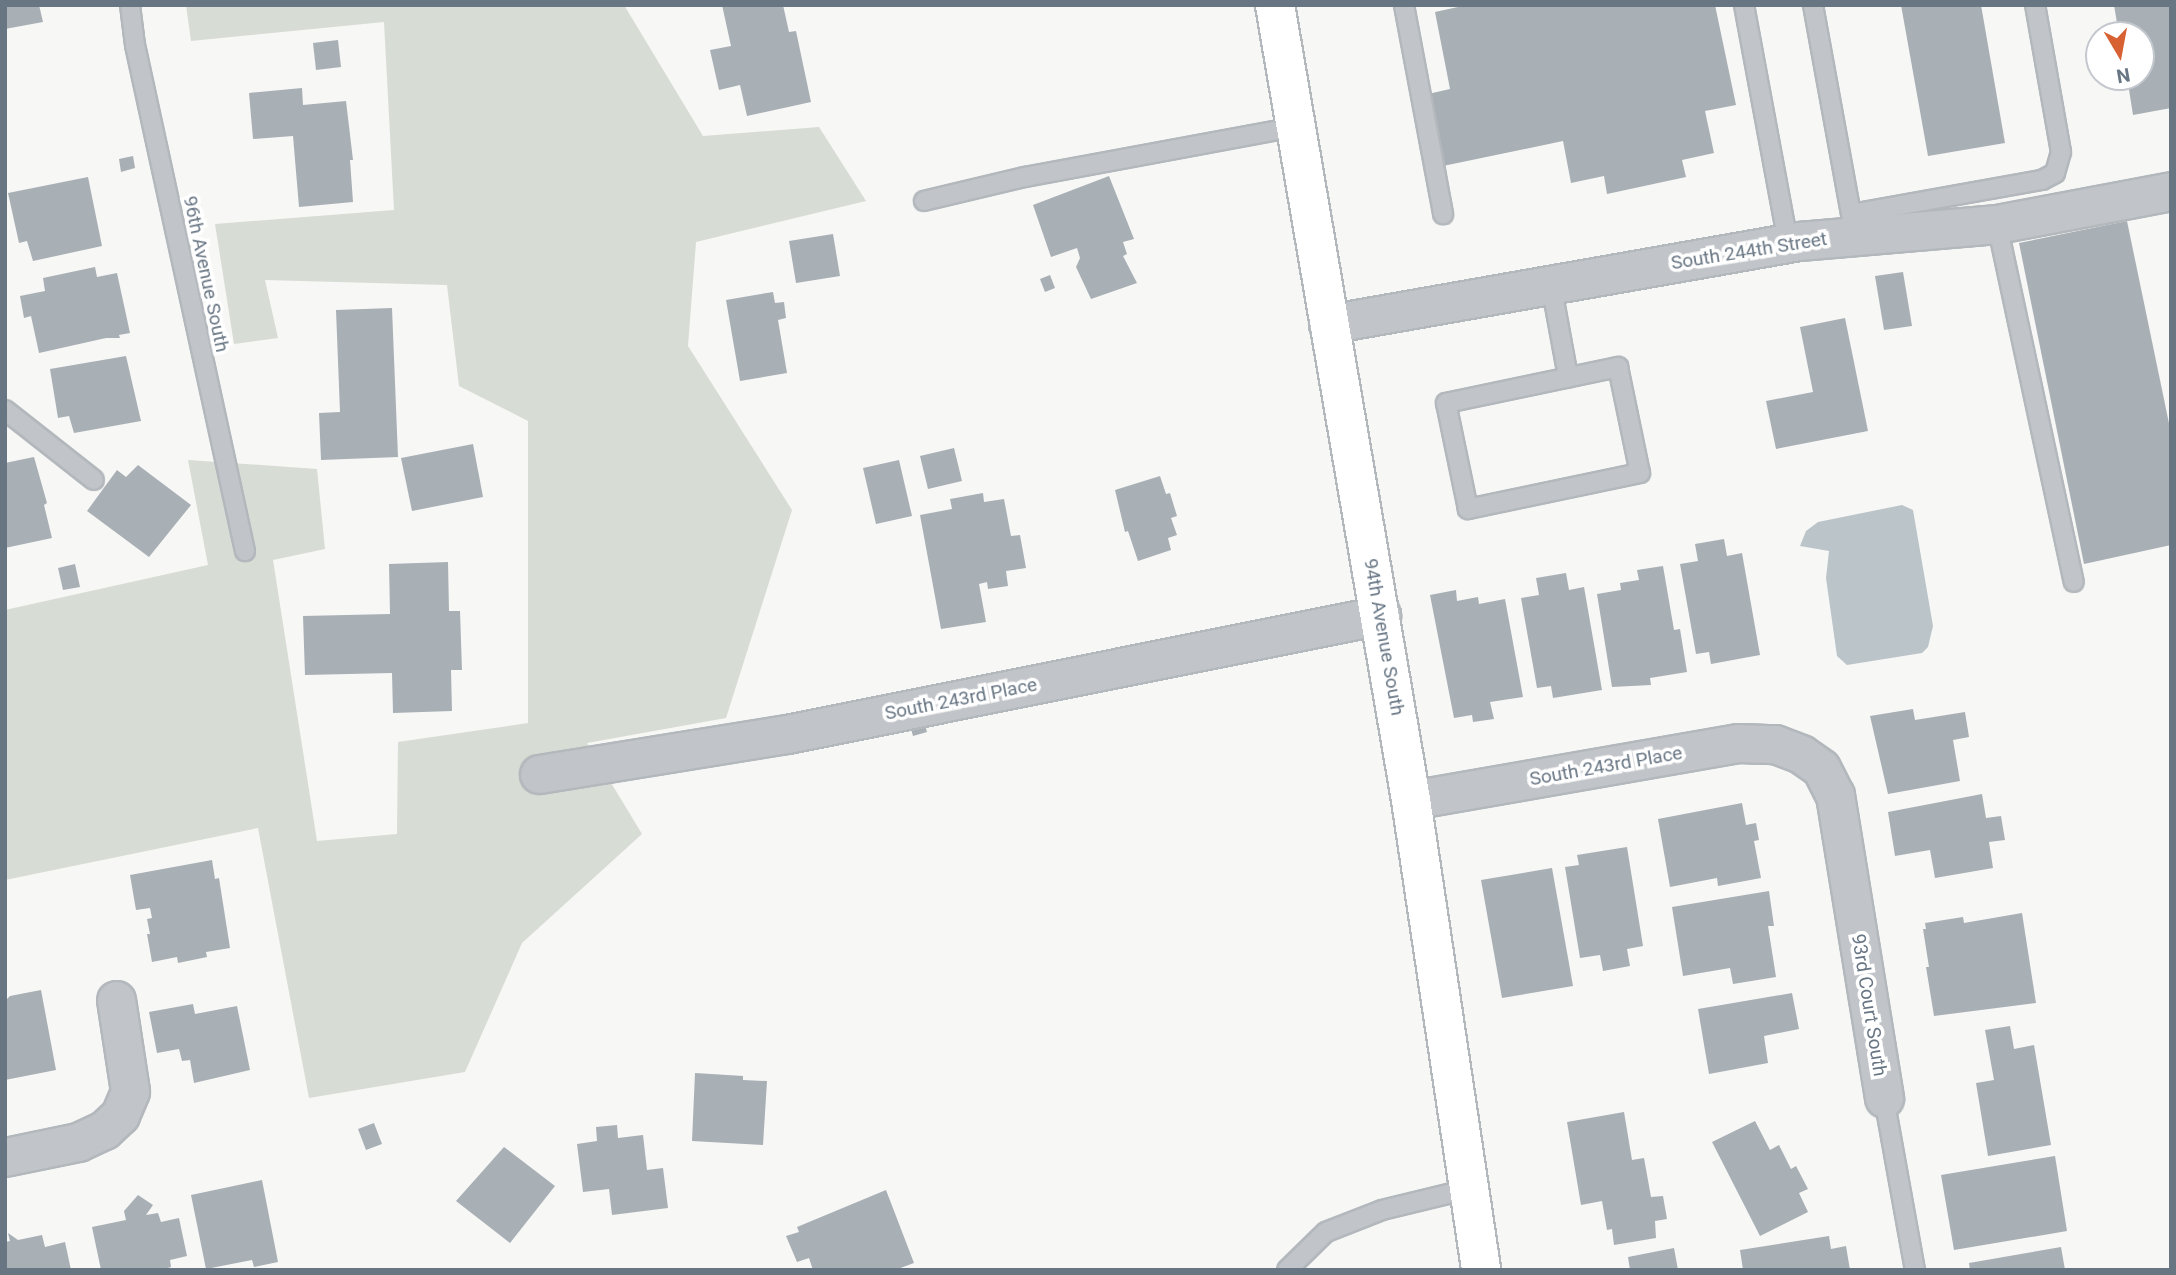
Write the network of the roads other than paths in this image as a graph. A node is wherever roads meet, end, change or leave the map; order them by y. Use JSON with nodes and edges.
{"nodes":[{"id":1,"x":130,"y":5,"type":"edge"},
{"id":2,"x":1275,"y":5,"type":"edge"},
{"id":3,"x":1404,"y":5,"type":"edge"},
{"id":4,"x":1744,"y":5,"type":"edge"},
{"id":5,"x":1813,"y":5,"type":"edge"},
{"id":6,"x":2035,"y":5,"type":"edge"},
{"id":7,"x":1295,"y":127,"type":"junction"},
{"id":8,"x":2171,"y":191,"type":"edge"},
{"id":9,"x":924,"y":201,"type":"dead end"},
{"id":10,"x":1443,"y":214,"type":"dead end"},
{"id":11,"x":1997,"y":224,"type":"junction"},
{"id":12,"x":1853,"y":225,"type":"junction"},
{"id":13,"x":1788,"y":243,"type":"junction"},
{"id":14,"x":1551,"y":284,"type":"junction"},
{"id":15,"x":1328,"y":324,"type":"junction"},
{"id":16,"x":1568,"y":377,"type":"junction"},
{"id":17,"x":5,"y":410,"type":"edge"},
{"id":18,"x":94,"y":480,"type":"dead end"},
{"id":19,"x":245,"y":551,"type":"dead end"},
{"id":20,"x":2074,"y":582,"type":"dead end"},
{"id":21,"x":1381,"y":615,"type":"junction"},
{"id":22,"x":1801,"y":754,"type":"joint"},
{"id":23,"x":539,"y":774,"type":"dead end"},
{"id":24,"x":1411,"y":800,"type":"junction"},
{"id":25,"x":116,"y":1000,"type":"dead end"},
{"id":26,"x":1884,"y":1098,"type":"joint"},
{"id":27,"x":5,"y":1157,"type":"edge"},
{"id":28,"x":1468,"y":1189,"type":"junction"},
{"id":29,"x":1287,"y":1270,"type":"edge"},
{"id":30,"x":1480,"y":1270,"type":"edge"},
{"id":31,"x":1915,"y":1270,"type":"edge"}],
"edges":[{"from":1,"to":19,"type":"lane","name":"96th Avenue South"},
{"from":2,"to":7,"type":"street","name":"94th Avenue South"},
{"from":3,"to":10,"type":"lane"},
{"from":4,"to":13,"type":"lane"},
{"from":5,"to":12,"type":"lane"},
{"from":6,"to":12,"type":"lane"},
{"from":7,"to":9,"type":"lane"},
{"from":7,"to":15,"type":"street","name":"94th Avenue South"},
{"from":8,"to":11,"type":"street","name":"South 244th Street"},
{"from":11,"to":12,"type":"street","name":"South 244th Street"},
{"from":11,"to":20,"type":"lane"},
{"from":12,"to":13,"type":"street","name":"South 244th Street"},
{"from":13,"to":14,"type":"street","name":"South 244th Street"},
{"from":14,"to":15,"type":"street","name":"South 244th Street"},
{"from":14,"to":16,"type":"lane"},
{"from":15,"to":21,"type":"street","name":"94th Avenue South"},
{"from":16,"to":16,"type":"lane"},
{"from":17,"to":18,"type":"lane"},
{"from":21,"to":23,"type":"street","name":"South 243rd Place"},
{"from":21,"to":24,"type":"street","name":"94th Avenue South"},
{"from":22,"to":24,"type":"street","name":"South 243rd Place"},
{"from":22,"to":26,"type":"street","name":"93rd Court South"},
{"from":24,"to":28,"type":"street","name":"94th Avenue South"},
{"from":25,"to":27,"type":"street"},
{"from":26,"to":31,"type":"lane","name":"93rd Court South"},
{"from":28,"to":29,"type":"lane"},
{"from":28,"to":30,"type":"street","name":"94th Avenue South"}]}
